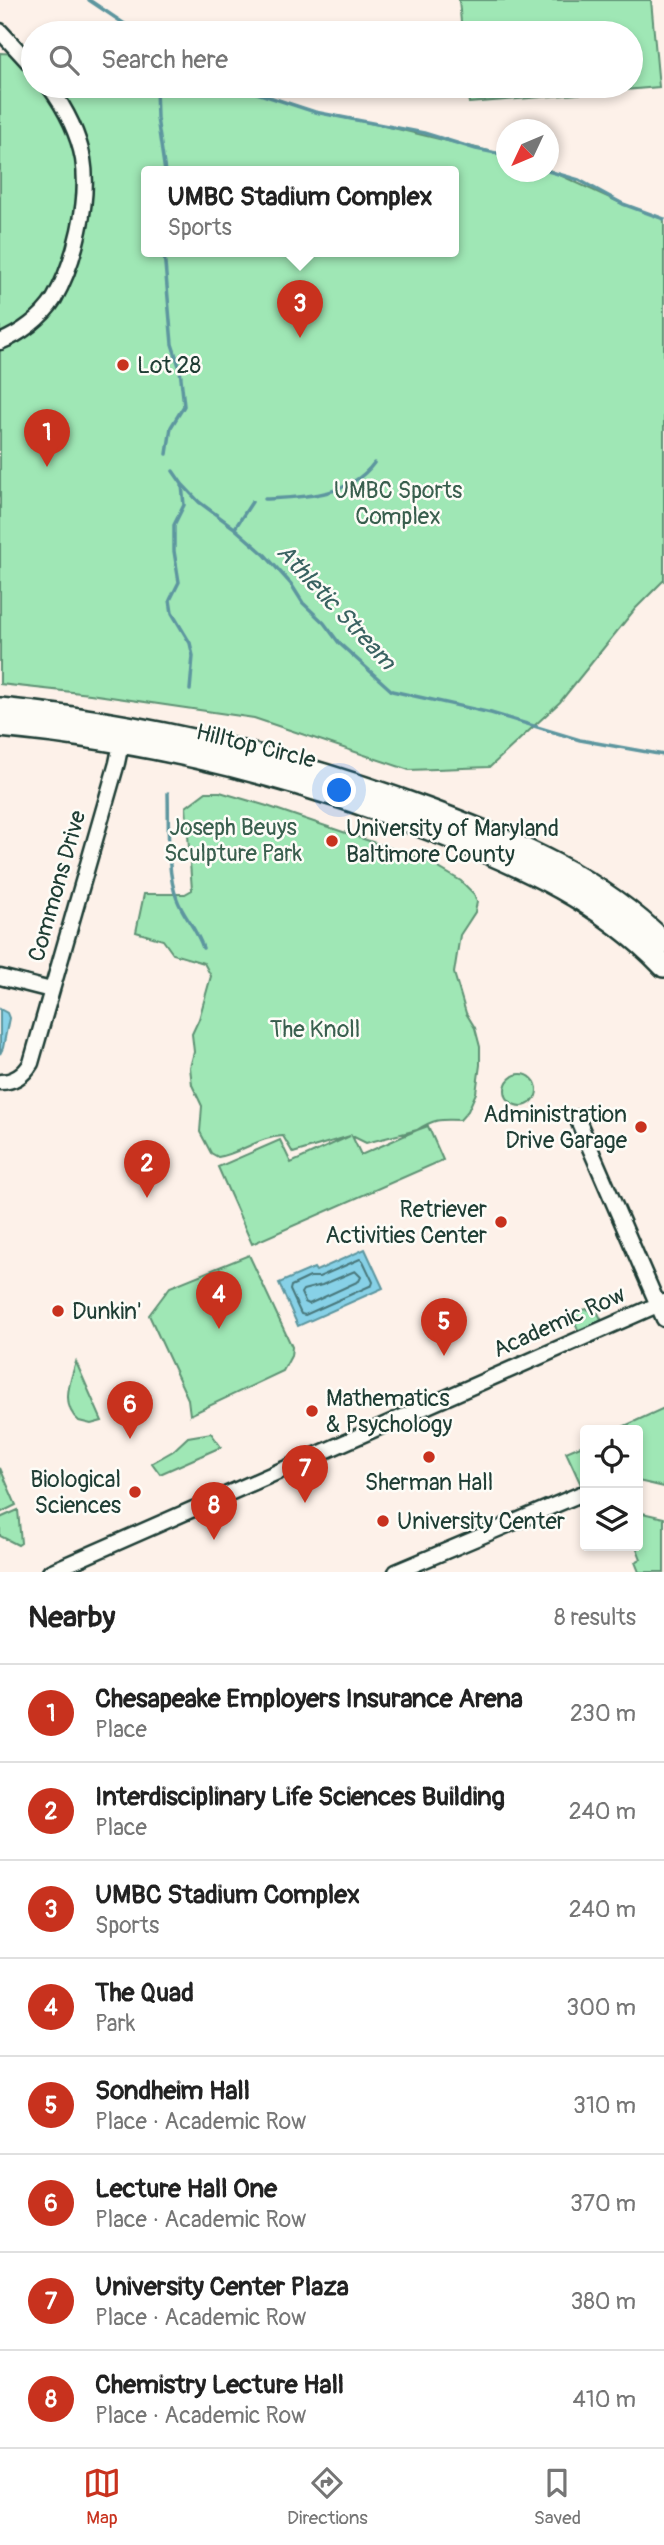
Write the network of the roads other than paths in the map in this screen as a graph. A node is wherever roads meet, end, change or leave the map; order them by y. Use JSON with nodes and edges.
{"nodes":[{"id":1,"x":0,"y":31,"type":"edge"},
{"id":2,"x":21,"y":54,"type":"edge"},
{"id":3,"x":58,"y":98,"type":"edge"},
{"id":4,"x":0,"y":342,"type":"edge"},
{"id":5,"x":0,"y":709,"type":"edge"},
{"id":6,"x":0,"y":726,"type":"edge"},
{"id":7,"x":123,"y":734,"type":"junction"},
{"id":8,"x":664,"y":943,"type":"edge"},
{"id":9,"x":664,"y":966,"type":"edge"},
{"id":10,"x":0,"y":977,"type":"edge"},
{"id":11,"x":51,"y":990,"type":"junction"},
{"id":12,"x":0,"y":1082,"type":"edge"},
{"id":13,"x":577,"y":1118,"type":"dead end"},
{"id":14,"x":662,"y":1309,"type":"edge"},
{"id":15,"x":580,"y":1494,"type":"edge"},
{"id":16,"x":50,"y":1572,"type":"edge"},
{"id":17,"x":396,"y":1572,"type":"edge"}],
"edges":[{"from":1,"to":2,"type":"street"},
{"from":3,"to":4,"type":"street"},
{"from":5,"to":7,"type":"street","name":"Hilltop Circle"},
{"from":6,"to":7,"type":"street","name":"Hilltop Circle"},
{"from":7,"to":8,"type":"street","name":"Hilltop Circle"},
{"from":7,"to":9,"type":"street","name":"Hilltop Circle"},
{"from":7,"to":11,"type":"street","name":"Commons Drive"},
{"from":10,"to":11,"type":"street"},
{"from":11,"to":12,"type":"street","name":"Commons Drive"},
{"from":13,"to":14,"type":"street"},
{"from":14,"to":16,"type":"street","name":"Academic Row"},
{"from":15,"to":17,"type":"street"}]}
